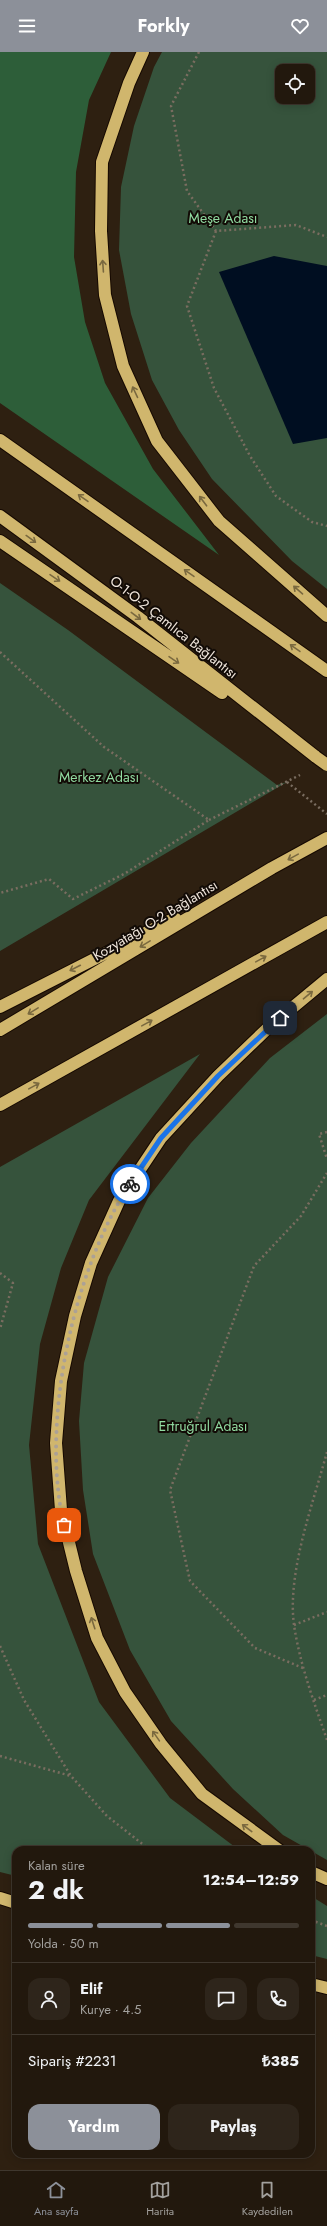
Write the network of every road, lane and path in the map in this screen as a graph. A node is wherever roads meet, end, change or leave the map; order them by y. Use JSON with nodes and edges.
{"nodes":[{"id":1,"x":143,"y":52,"type":"edge"},
{"id":2,"x":198,"y":52,"type":"edge"},
{"id":3,"x":216,"y":231,"type":"junction"},
{"id":4,"x":327,"y":237,"type":"edge"},
{"id":5,"x":0,"y":440,"type":"edge"},
{"id":6,"x":0,"y":516,"type":"edge"},
{"id":7,"x":327,"y":526,"type":"edge"},
{"id":8,"x":0,"y":541,"type":"edge"},
{"id":9,"x":327,"y":616,"type":"edge"},
{"id":10,"x":0,"y":652,"type":"edge"},
{"id":11,"x":327,"y":671,"type":"edge"},
{"id":12,"x":316,"y":757,"type":"junction"},
{"id":13,"x":327,"y":765,"type":"edge"},
{"id":14,"x":327,"y":814,"type":"edge"},
{"id":15,"x":209,"y":820,"type":"junction"},
{"id":16,"x":327,"y":838,"type":"edge"},
{"id":17,"x":272,"y":868,"type":"junction"},
{"id":18,"x":0,"y":893,"type":"edge"},
{"id":19,"x":327,"y":922,"type":"edge"},
{"id":20,"x":327,"y":979,"type":"edge"},
{"id":21,"x":0,"y":1007,"type":"edge"},
{"id":22,"x":0,"y":1030,"type":"edge"},
{"id":23,"x":0,"y":1105,"type":"edge"},
{"id":24,"x":327,"y":1132,"type":"edge"},
{"id":25,"x":327,"y":1159,"type":"edge"},
{"id":26,"x":327,"y":1173,"type":"edge"},
{"id":27,"x":0,"y":1273,"type":"edge"},
{"id":28,"x":0,"y":1329,"type":"edge"},
{"id":29,"x":327,"y":1452,"type":"edge"},
{"id":30,"x":327,"y":1612,"type":"edge"},
{"id":31,"x":294,"y":1624,"type":"junction"},
{"id":32,"x":0,"y":1646,"type":"edge"},
{"id":33,"x":303,"y":1668,"type":"junction"},
{"id":34,"x":327,"y":1695,"type":"edge"},
{"id":35,"x":314,"y":1700,"type":"junction"},
{"id":36,"x":327,"y":1740,"type":"edge"},
{"id":37,"x":0,"y":1756,"type":"edge"},
{"id":38,"x":71,"y":1776,"type":"junction"},
{"id":39,"x":145,"y":1846,"type":"edge"},
{"id":40,"x":274,"y":1846,"type":"edge"},
{"id":41,"x":315,"y":1874,"type":"edge"},
{"id":42,"x":327,"y":1879,"type":"edge"},
{"id":43,"x":0,"y":1898,"type":"edge"},
{"id":44,"x":12,"y":1902,"type":"edge"},
{"id":45,"x":315,"y":1922,"type":"edge"},
{"id":46,"x":327,"y":1926,"type":"edge"},
{"id":47,"x":315,"y":1985,"type":"edge"},
{"id":48,"x":327,"y":1988,"type":"edge"}],
"edges":[{"from":9,"to":1,"type":"highway","one_way":true},
{"from":2,"to":3,"type":"path"},
{"from":3,"to":4,"type":"path"},
{"from":3,"to":7,"type":"path"},
{"from":11,"to":5,"type":"highway","one_way":true},
{"from":6,"to":12,"type":"highway","name":"O-1-O-2 Çamlıca Bağlantısı","one_way":true},
{"from":8,"to":12,"type":"highway","one_way":true},
{"from":10,"to":15,"type":"path"},
{"from":12,"to":13,"type":"highway","name":"O-1-O-2 Çamlıca Bağlantısı","bridge":true},
{"from":14,"to":15,"type":"path"},
{"from":15,"to":18,"type":"path"},
{"from":16,"to":17,"type":"highway","name":"Kozyatağı O-2 Bağlantısı","one_way":true},
{"from":17,"to":21,"type":"highway","one_way":true},
{"from":17,"to":22,"type":"highway","name":"Kozyatağı O-2 Bağlantısı","one_way":true},
{"from":23,"to":19,"type":"highway","one_way":true},
{"from":40,"to":20,"type":"highway","one_way":true},
{"from":24,"to":25,"type":"path"},
{"from":26,"to":33,"type":"path"},
{"from":27,"to":28,"type":"path"},
{"from":29,"to":31,"type":"path"},
{"from":30,"to":31,"type":"path"},
{"from":31,"to":33,"type":"path"},
{"from":32,"to":38,"type":"path"},
{"from":33,"to":35,"type":"path"},
{"from":34,"to":35,"type":"path"},
{"from":35,"to":36,"type":"path"},
{"from":37,"to":38,"type":"path"},
{"from":38,"to":39,"type":"path"},
{"from":41,"to":42,"type":"highway"},
{"from":43,"to":44,"type":"highway"},
{"from":45,"to":46,"type":"path"},
{"from":47,"to":48,"type":"highway"}]}
